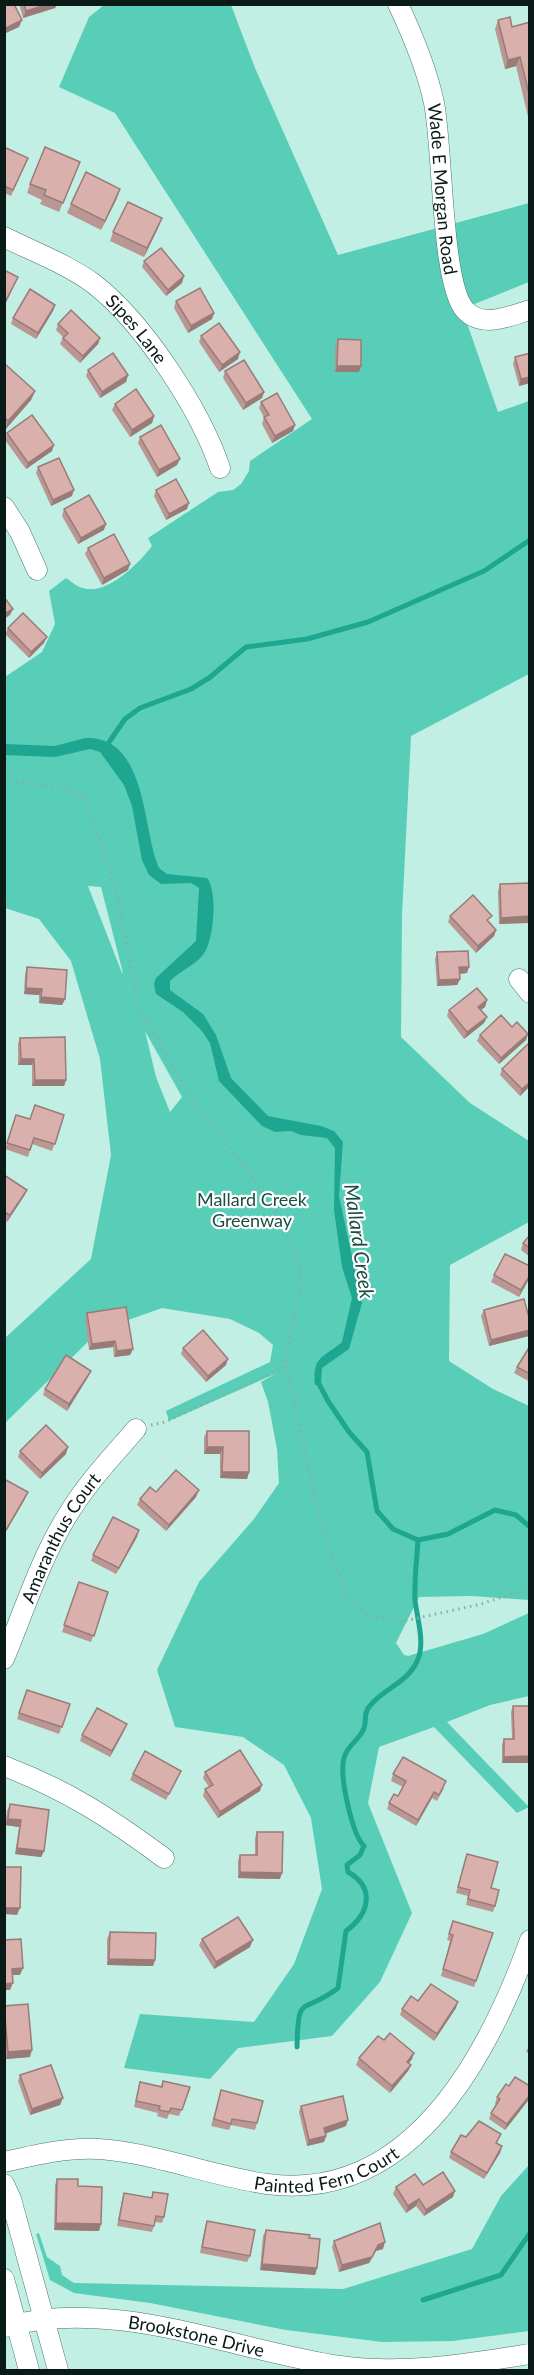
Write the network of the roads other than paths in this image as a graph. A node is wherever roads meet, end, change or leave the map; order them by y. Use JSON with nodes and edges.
{"nodes":[{"id":1,"x":398,"y":4,"type":"edge"},
{"id":2,"x":4,"y":237,"type":"edge"},
{"id":3,"x":530,"y":310,"type":"edge"},
{"id":4,"x":220,"y":468,"type":"dead end"},
{"id":5,"x":4,"y":507,"type":"edge"},
{"id":6,"x":37,"y":570,"type":"dead end"},
{"id":7,"x":136,"y":1429,"type":"road end"},
{"id":8,"x":4,"y":1659,"type":"edge"},
{"id":9,"x":4,"y":1766,"type":"edge"},
{"id":10,"x":164,"y":1858,"type":"dead end"},
{"id":11,"x":530,"y":1940,"type":"edge"},
{"id":12,"x":4,"y":2162,"type":"edge"},
{"id":13,"x":4,"y":2184,"type":"edge"},
{"id":14,"x":4,"y":2279,"type":"edge"},
{"id":15,"x":43,"y":2318,"type":"junction"},
{"id":16,"x":10,"y":2326,"type":"edge"},
{"id":17,"x":530,"y":2354,"type":"edge"},
{"id":18,"x":29,"y":2370,"type":"edge"},
{"id":19,"x":58,"y":2370,"type":"edge"}],
"edges":[{"from":1,"to":3,"type":"street","name":"Wade E Morgan Road"},
{"from":2,"to":4,"type":"street","name":"Sipes Lane"},
{"from":5,"to":6,"type":"street"},
{"from":7,"to":8,"type":"street","name":"Amaranthus Court"},
{"from":9,"to":10,"type":"street"},
{"from":11,"to":12,"type":"street","name":"Painted Fern Court"},
{"from":13,"to":15,"type":"street"},
{"from":14,"to":16,"type":"street"},
{"from":15,"to":16,"type":"street","name":"Brookstone Drive"},
{"from":15,"to":17,"type":"street","name":"Brookstone Drive"},
{"from":15,"to":19,"type":"street"},
{"from":16,"to":18,"type":"street"}]}
